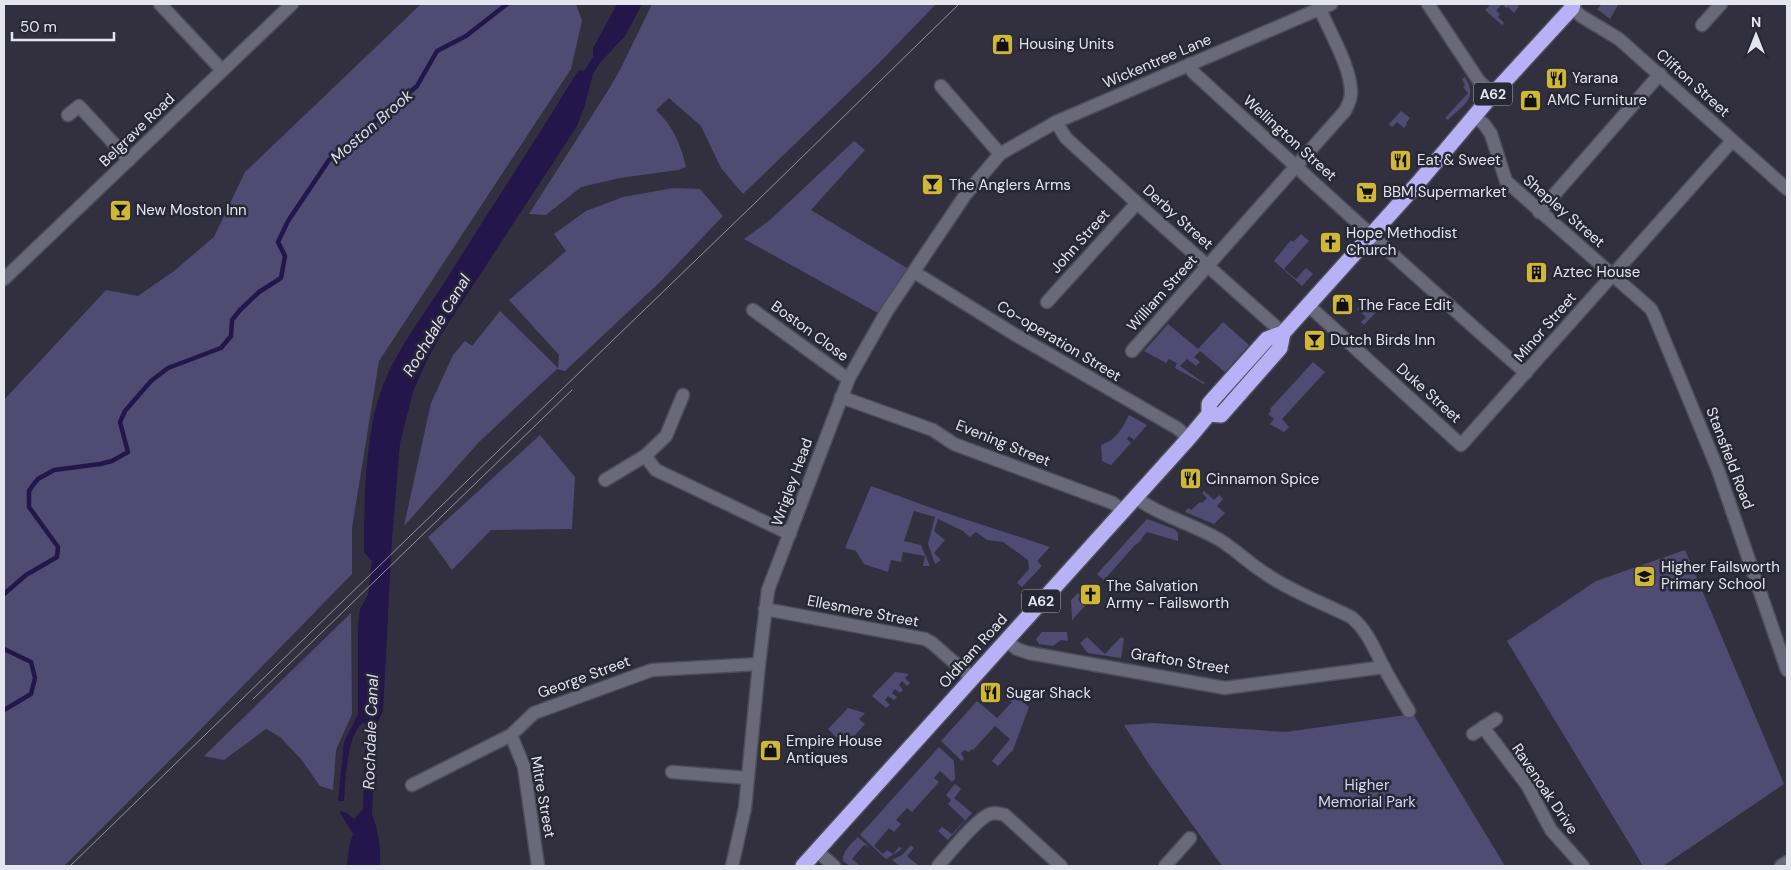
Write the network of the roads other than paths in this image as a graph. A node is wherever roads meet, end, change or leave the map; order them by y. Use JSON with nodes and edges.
{"nodes":[{"id":1,"x":160,"y":4,"type":"edge"},
{"id":2,"x":292,"y":4,"type":"edge"},
{"id":3,"x":1428,"y":4,"type":"edge"},
{"id":4,"x":1721,"y":4,"type":"edge"},
{"id":5,"x":1577,"y":5,"type":"edge"},
{"id":6,"x":1325,"y":6,"type":"edge"},
{"id":7,"x":1702,"y":25,"type":"dead end"},
{"id":8,"x":1190,"y":64,"type":"junction"},
{"id":9,"x":222,"y":70,"type":"junction"},
{"id":10,"x":1660,"y":74,"type":"junction"},
{"id":11,"x":941,"y":86,"type":"dead end"},
{"id":12,"x":1493,"y":94,"type":"junction"},
{"id":13,"x":68,"y":115,"type":"dead end"},
{"id":14,"x":1474,"y":116,"type":"junction"},
{"id":15,"x":1056,"y":122,"type":"junction"},
{"id":16,"x":1732,"y":141,"type":"junction"},
{"id":17,"x":1000,"y":154,"type":"junction"},
{"id":18,"x":129,"y":160,"type":"junction"},
{"id":19,"x":1296,"y":167,"type":"junction"},
{"id":20,"x":1787,"y":189,"type":"edge"},
{"id":21,"x":1137,"y":203,"type":"junction"},
{"id":22,"x":1539,"y":212,"type":"junction"},
{"id":23,"x":1371,"y":234,"type":"junction"},
{"id":24,"x":1208,"y":266,"type":"junction"},
{"id":25,"x":914,"y":272,"type":"junction"},
{"id":26,"x":1613,"y":274,"type":"junction"},
{"id":27,"x":4,"y":279,"type":"edge"},
{"id":28,"x":1047,"y":302,"type":"dead end"},
{"id":29,"x":1308,"y":305,"type":"junction"},
{"id":30,"x":753,"y":310,"type":"dead end"},
{"id":31,"x":1283,"y":332,"type":"junction"},
{"id":32,"x":1132,"y":351,"type":"dead end"},
{"id":33,"x":1526,"y":373,"type":"junction"},
{"id":34,"x":849,"y":378,"type":"junction"},
{"id":35,"x":683,"y":394,"type":"dead end"},
{"id":36,"x":842,"y":397,"type":"junction"},
{"id":37,"x":1189,"y":438,"type":"junction"},
{"id":38,"x":1461,"y":445,"type":"joint"},
{"id":39,"x":645,"y":456,"type":"junction"},
{"id":40,"x":605,"y":480,"type":"dead end"},
{"id":41,"x":1135,"y":497,"type":"junction"},
{"id":42,"x":1123,"y":511,"type":"junction"},
{"id":43,"x":790,"y":534,"type":"junction"},
{"id":44,"x":765,"y":609,"type":"junction"},
{"id":45,"x":1006,"y":640,"type":"junction"},
{"id":46,"x":759,"y":664,"type":"junction"},
{"id":47,"x":1384,"y":667,"type":"junction"},
{"id":48,"x":1787,"y":670,"type":"edge"},
{"id":49,"x":972,"y":678,"type":"junction"},
{"id":50,"x":1409,"y":711,"type":"dead end"},
{"id":51,"x":1496,"y":719,"type":"dead end"},
{"id":52,"x":511,"y":735,"type":"junction"},
{"id":53,"x":672,"y":772,"type":"dead end"},
{"id":54,"x":748,"y":778,"type":"junction"},
{"id":55,"x":412,"y":785,"type":"dead end"},
{"id":56,"x":1190,"y":838,"type":"dead end"},
{"id":57,"x":817,"y":851,"type":"junction"},
{"id":58,"x":1787,"y":862,"type":"edge"},
{"id":59,"x":1054,"y":864,"type":"edge"},
{"id":60,"x":538,"y":866,"type":"edge"},
{"id":61,"x":732,"y":866,"type":"edge"},
{"id":62,"x":803,"y":866,"type":"edge"},
{"id":63,"x":834,"y":866,"type":"edge"},
{"id":64,"x":938,"y":866,"type":"edge"},
{"id":65,"x":1165,"y":866,"type":"edge"},
{"id":66,"x":1583,"y":866,"type":"edge"},
{"id":67,"x":1781,"y":866,"type":"edge"}],
"edges":[{"from":1,"to":9,"type":"street"},
{"from":2,"to":9,"type":"street","name":"Belgrave Road"},
{"from":3,"to":12,"type":"street"},
{"from":4,"to":7,"type":"street"},
{"from":5,"to":10,"type":"street","name":"Clifton Street"},
{"from":5,"to":12,"type":"highway","name":"Oldham Road","number":"A62"},
{"from":6,"to":8,"type":"street","name":"Wickentree Lane"},
{"from":6,"to":19,"type":"street","name":"William Street"},
{"from":8,"to":15,"type":"street","name":"Wickentree Lane"},
{"from":8,"to":19,"type":"street","name":"Wellington Street"},
{"from":9,"to":18,"type":"street","name":"Belgrave Road"},
{"from":10,"to":16,"type":"street","name":"Clifton Street"},
{"from":10,"to":22,"type":"street"},
{"from":11,"to":17,"type":"street"},
{"from":12,"to":14,"type":"highway","name":"Oldham Road","number":"A62"},
{"from":13,"to":18,"type":"street"},
{"from":14,"to":22,"type":"street","name":"Shepley Street"},
{"from":14,"to":23,"type":"highway","name":"Oldham Road","number":"A62"},
{"from":15,"to":17,"type":"street","name":"Wickentree Lane"},
{"from":15,"to":21,"type":"street","name":"Derby Street"},
{"from":16,"to":20,"type":"street","name":"Clifton Street"},
{"from":16,"to":26,"type":"street","name":"Minor Street"},
{"from":17,"to":25,"type":"street","name":"Wrigley Head"},
{"from":18,"to":27,"type":"street","name":"Belgrave Road"},
{"from":19,"to":23,"type":"street","name":"Wellington Street"},
{"from":19,"to":24,"type":"street","name":"William Street"},
{"from":21,"to":24,"type":"street","name":"Derby Street"},
{"from":21,"to":28,"type":"street","name":"John Street"},
{"from":22,"to":26,"type":"street","name":"Shepley Street"},
{"from":23,"to":29,"type":"highway","name":"Oldham Road","number":"A62"},
{"from":23,"to":33,"type":"street","name":"Wellington Street"},
{"from":24,"to":31,"type":"street","name":"Derby Street"},
{"from":24,"to":32,"type":"street","name":"William Street"},
{"from":25,"to":34,"type":"street","name":"Wrigley Head"},
{"from":25,"to":37,"type":"street","name":"Co-operation Street"},
{"from":26,"to":33,"type":"street","name":"Minor Street"},
{"from":26,"to":48,"type":"street","name":"Stansfield Road"},
{"from":29,"to":31,"type":"highway","name":"Oldham Road","number":"A62"},
{"from":29,"to":38,"type":"street","name":"Duke Street"},
{"from":30,"to":34,"type":"street","name":"Boston Close"},
{"from":31,"to":37,"type":"highway","name":"Oldham Road","number":"A62"},
{"from":33,"to":38,"type":"street","name":"Minor Street"},
{"from":34,"to":36,"type":"street","name":"Wrigley Head"},
{"from":35,"to":39,"type":"street"},
{"from":36,"to":42,"type":"street","name":"Evening Street"},
{"from":36,"to":43,"type":"street","name":"Wrigley Head"},
{"from":37,"to":41,"type":"highway","name":"Oldham Road","number":"A62"},
{"from":39,"to":40,"type":"street"},
{"from":39,"to":43,"type":"street"},
{"from":41,"to":42,"type":"highway","name":"Oldham Road","number":"A62"},
{"from":41,"to":47,"type":"street"},
{"from":42,"to":45,"type":"highway","name":"Oldham Road","number":"A62"},
{"from":43,"to":44,"type":"street","name":"Wrigley Head"},
{"from":44,"to":46,"type":"street","name":"Wrigley Head"},
{"from":44,"to":49,"type":"street","name":"Ellesmere Street"},
{"from":45,"to":47,"type":"street","name":"Grafton Street"},
{"from":45,"to":49,"type":"highway","name":"Oldham Road","number":"A62"},
{"from":46,"to":52,"type":"street","name":"George Street"},
{"from":46,"to":54,"type":"street","name":"Wrigley Head"},
{"from":47,"to":50,"type":"street"},
{"from":49,"to":57,"type":"highway","name":"Oldham Road","number":"A62"},
{"from":51,"to":66,"type":"street","name":"Ravenoak Drive"},
{"from":52,"to":55,"type":"street","name":"George Street"},
{"from":52,"to":60,"type":"street","name":"Mitre Street"},
{"from":53,"to":54,"type":"street"},
{"from":54,"to":61,"type":"street","name":"Wrigley Head"},
{"from":56,"to":65,"type":"street"},
{"from":57,"to":62,"type":"highway","name":"Oldham Road","number":"A62"},
{"from":57,"to":63,"type":"street"},
{"from":58,"to":67,"type":"street"},
{"from":59,"to":64,"type":"street"}]}
